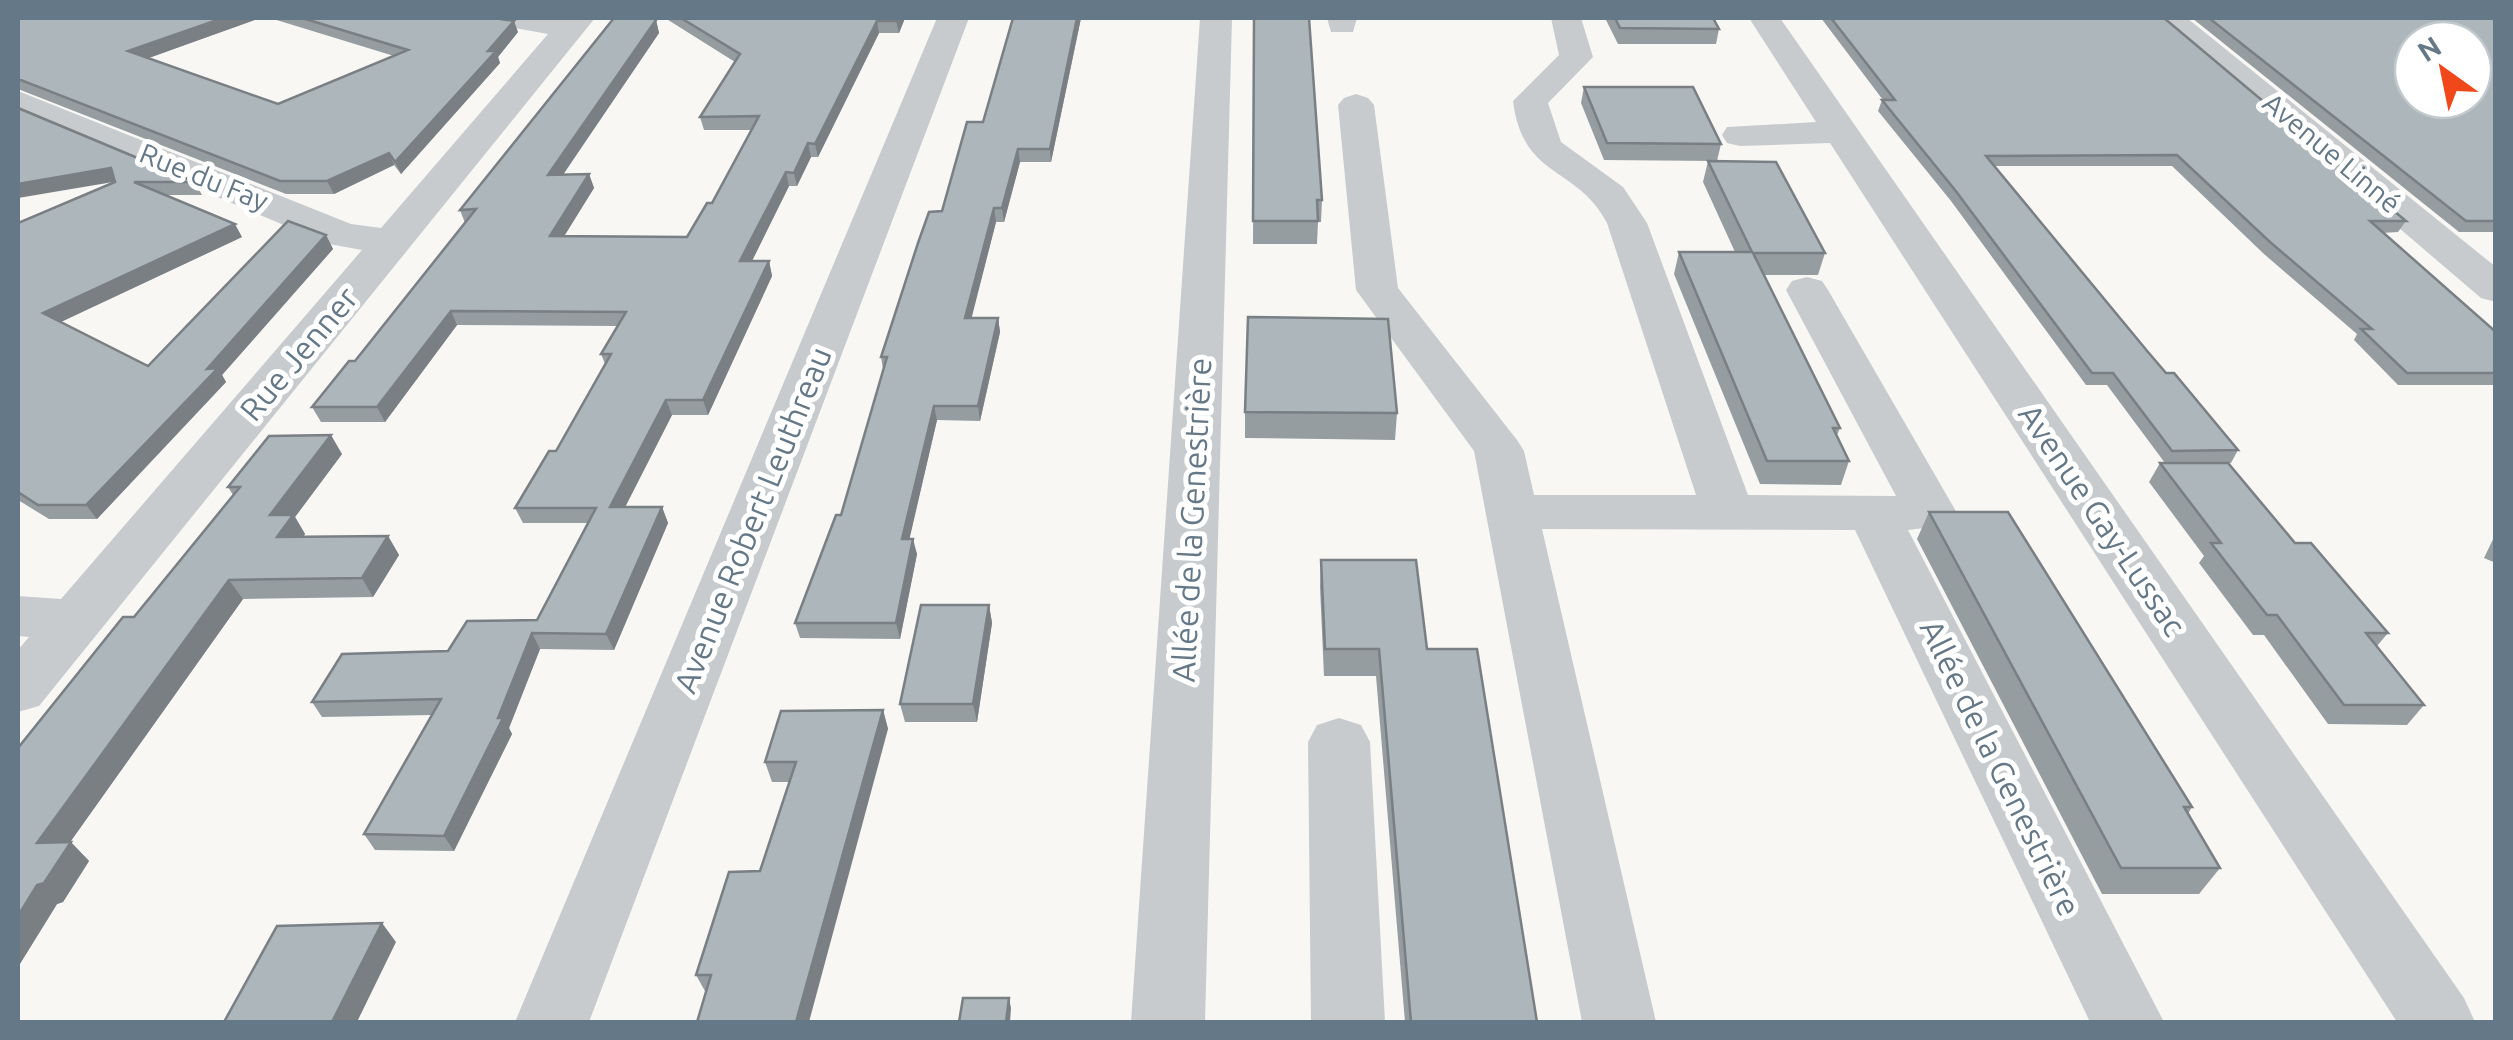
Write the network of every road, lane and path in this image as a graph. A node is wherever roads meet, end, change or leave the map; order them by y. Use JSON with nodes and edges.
{"nodes":[{"id":1,"x":509,"y":18,"type":"edge"},
{"id":2,"x":953,"y":18,"type":"edge"},
{"id":3,"x":1216,"y":18,"type":"edge"},
{"id":4,"x":1566,"y":18,"type":"edge"},
{"id":5,"x":1765,"y":18,"type":"edge"},
{"id":6,"x":2168,"y":18,"type":"edge"},
{"id":7,"x":576,"y":23,"type":"edge"},
{"id":8,"x":18,"y":101,"type":"edge"},
{"id":9,"x":1356,"y":106,"type":"dead end"},
{"id":10,"x":1842,"y":132,"type":"junction"},
{"id":11,"x":1740,"y":135,"type":"dead end"},
{"id":12,"x":393,"y":242,"type":"junction"},
{"id":13,"x":2496,"y":289,"type":"edge"},
{"id":14,"x":1807,"y":290,"type":"dead end"},
{"id":15,"x":1512,"y":512,"type":"junction"},
{"id":16,"x":1728,"y":512,"type":"junction"},
{"id":17,"x":1874,"y":513,"type":"junction"},
{"id":18,"x":18,"y":616,"type":"edge"},
{"id":19,"x":76,"y":621,"type":"junction"},
{"id":20,"x":18,"y":690,"type":"edge"},
{"id":21,"x":1340,"y":742,"type":"dead end"},
{"id":22,"x":552,"y":1022,"type":"edge"},
{"id":23,"x":1168,"y":1022,"type":"edge"},
{"id":24,"x":1348,"y":1022,"type":"edge"},
{"id":25,"x":1620,"y":1022,"type":"edge"},
{"id":26,"x":2127,"y":1022,"type":"edge"},
{"id":27,"x":2438,"y":1022,"type":"edge"}],
"edges":[{"from":1,"to":7,"type":"street"},
{"from":2,"to":22,"type":"street","name":"Avenue Robert Leuthreau"},
{"from":3,"to":23,"type":"street","name":"Allée de la Genestrière"},
{"from":4,"to":16,"type":"street"},
{"from":5,"to":10,"type":"street","name":"Avenue Gay-Lussac"},
{"from":6,"to":13,"type":"street","name":"Avenue Linné"},
{"from":7,"to":12,"type":"street","name":"Rue Jenner"},
{"from":8,"to":12,"type":"street","name":"Rue du Fay"},
{"from":9,"to":15,"type":"street"},
{"from":10,"to":11,"type":"street"},
{"from":10,"to":27,"type":"street","name":"Avenue Gay-Lussac"},
{"from":12,"to":19,"type":"street","name":"Rue Jenner"},
{"from":14,"to":17,"type":"street"},
{"from":15,"to":16,"type":"street"},
{"from":15,"to":25,"type":"street"},
{"from":16,"to":17,"type":"street"},
{"from":17,"to":26,"type":"street","name":"Allée de la Genestrière"},
{"from":18,"to":19,"type":"street"},
{"from":19,"to":20,"type":"street","name":"Rue Jenner"},
{"from":21,"to":24,"type":"street"}]}
